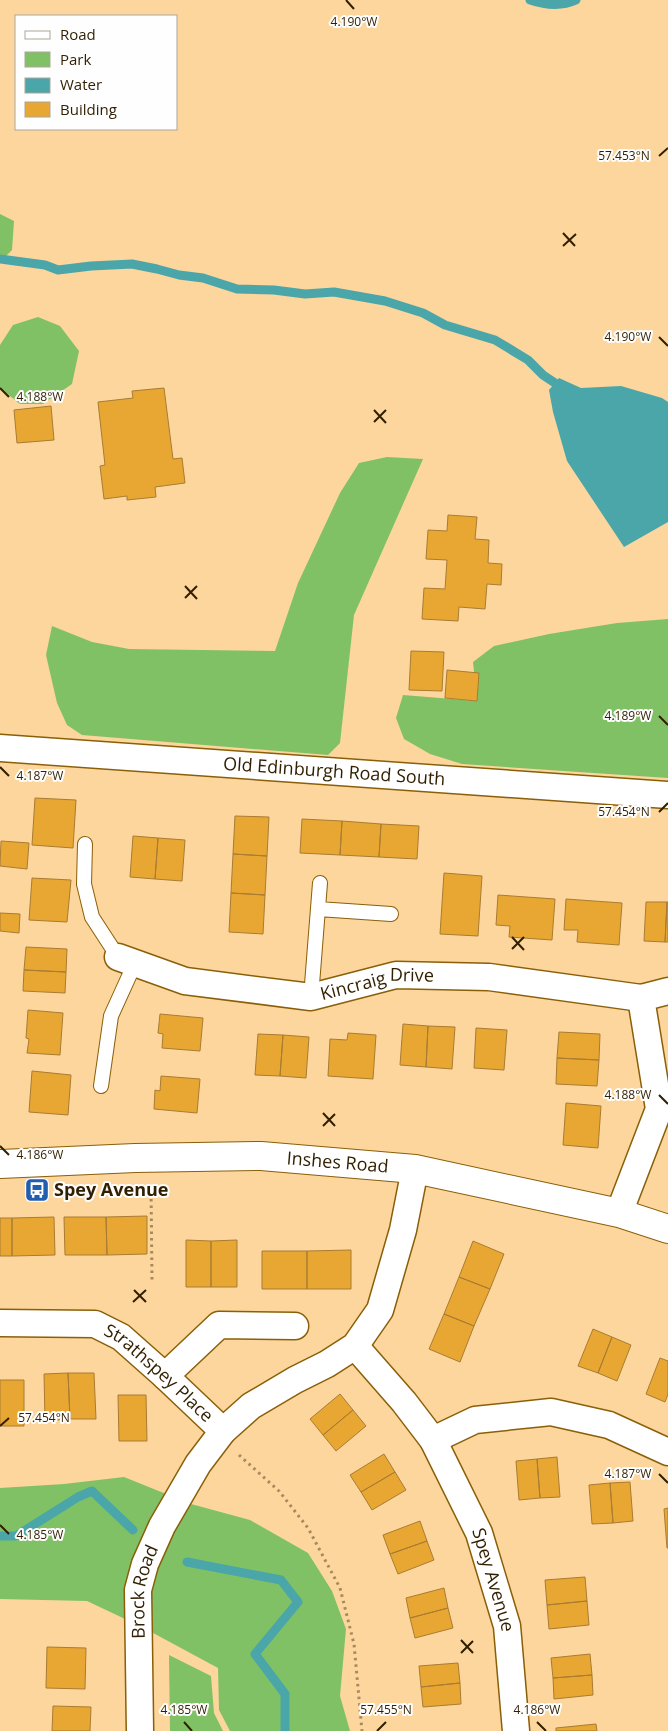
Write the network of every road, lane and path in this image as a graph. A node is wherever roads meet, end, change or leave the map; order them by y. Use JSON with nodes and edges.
{"nodes":[{"id":1,"x":0,"y":748,"type":"edge"},
{"id":2,"x":668,"y":795,"type":"edge"},
{"id":3,"x":85,"y":844,"type":"dead end"},
{"id":4,"x":320,"y":883,"type":"dead end"},
{"id":5,"x":318,"y":909,"type":"junction"},
{"id":6,"x":391,"y":914,"type":"dead end"},
{"id":7,"x":126,"y":960,"type":"junction"},
{"id":8,"x":668,"y":991,"type":"edge"},
{"id":9,"x":311,"y":997,"type":"junction"},
{"id":10,"x":641,"y":998,"type":"junction"},
{"id":11,"x":101,"y":1086,"type":"dead end"},
{"id":12,"x":0,"y":1164,"type":"edge"},
{"id":13,"x":415,"y":1169,"type":"junction"},
{"id":14,"x":151,"y":1177,"type":"dead end"},
{"id":15,"x":619,"y":1213,"type":"junction"},
{"id":16,"x":668,"y":1229,"type":"edge"},
{"id":17,"x":152,"y":1280,"type":"dead end"},
{"id":18,"x":0,"y":1324,"type":"edge"},
{"id":19,"x":295,"y":1326,"type":"dead end"},
{"id":20,"x":355,"y":1346,"type":"junction"},
{"id":21,"x":166,"y":1376,"type":"junction"},
{"id":22,"x":433,"y":1440,"type":"junction"},
{"id":23,"x":229,"y":1441,"type":"junction"},
{"id":24,"x":668,"y":1452,"type":"edge"},
{"id":25,"x":140,"y":1731,"type":"edge"},
{"id":26,"x":362,"y":1731,"type":"edge"},
{"id":27,"x":516,"y":1731,"type":"edge"}],
"edges":[{"from":1,"to":2,"type":"street","name":"Old Edinburgh Road South"},
{"from":3,"to":7,"type":"lane"},
{"from":4,"to":5,"type":"lane"},
{"from":5,"to":6,"type":"lane"},
{"from":5,"to":9,"type":"lane"},
{"from":7,"to":9,"type":"street","name":"Kincraig Drive"},
{"from":7,"to":11,"type":"lane"},
{"from":8,"to":10,"type":"street","name":"Kincraig Drive"},
{"from":9,"to":10,"type":"street","name":"Kincraig Drive"},
{"from":10,"to":15,"type":"street"},
{"from":12,"to":13,"type":"street","name":"Inshes Road"},
{"from":13,"to":15,"type":"street","name":"Inshes Road"},
{"from":13,"to":20,"type":"street"},
{"from":14,"to":17,"type":"path"},
{"from":15,"to":16,"type":"street","name":"Inshes Road"},
{"from":18,"to":21,"type":"street","name":"Strathspey Place"},
{"from":19,"to":21,"type":"street"},
{"from":20,"to":22,"type":"street","name":"Spey Avenue"},
{"from":20,"to":23,"type":"street","name":"Brock Road"},
{"from":21,"to":23,"type":"street","name":"Strathspey Place"},
{"from":22,"to":24,"type":"street"},
{"from":22,"to":27,"type":"street","name":"Spey Avenue"},
{"from":23,"to":25,"type":"street","name":"Brock Road"},
{"from":23,"to":26,"type":"path"}]}
